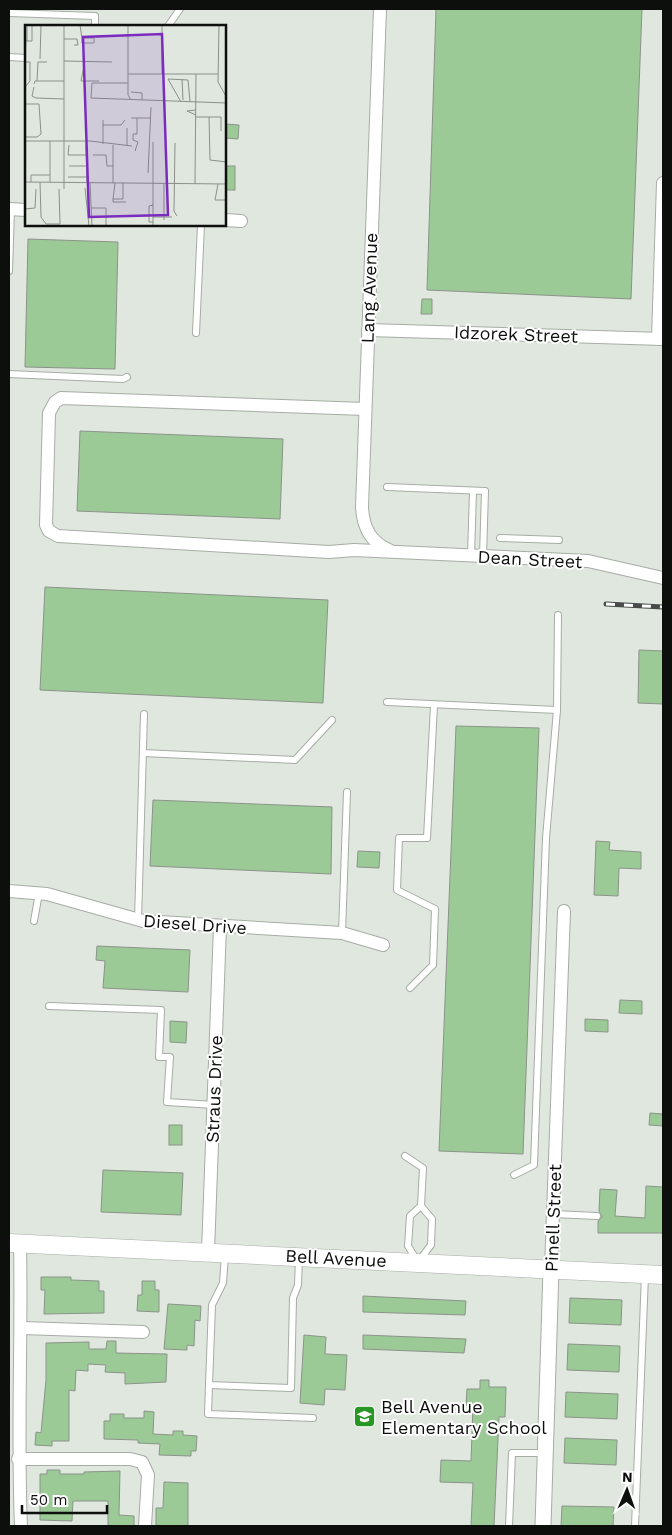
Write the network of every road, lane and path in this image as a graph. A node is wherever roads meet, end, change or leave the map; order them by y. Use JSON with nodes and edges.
{"nodes":[{"id":1,"x":180,"y":9,"type":"edge"},
{"id":2,"x":380,"y":9,"type":"edge"},
{"id":3,"x":9,"y":14,"type":"edge"},
{"id":4,"x":95,"y":25,"type":"edge"},
{"id":5,"x":169,"y":25,"type":"edge"},
{"id":6,"x":9,"y":57,"type":"edge"},
{"id":7,"x":25,"y":58,"type":"edge"},
{"id":8,"x":663,"y":183,"type":"edge"},
{"id":9,"x":10,"y":209,"type":"edge"},
{"id":10,"x":25,"y":210,"type":"edge"},
{"id":11,"x":226,"y":220,"type":"edge"},
{"id":12,"x":241,"y":221,"type":"dead end"},
{"id":13,"x":201,"y":226,"type":"edge"},
{"id":14,"x":9,"y":271,"type":"edge"},
{"id":15,"x":368,"y":330,"type":"junction"},
{"id":16,"x":196,"y":333,"type":"dead end"},
{"id":17,"x":661,"y":339,"type":"edge"},
{"id":18,"x":9,"y":374,"type":"edge"},
{"id":19,"x":127,"y":377,"type":"dead end"},
{"id":20,"x":365,"y":409,"type":"junction"},
{"id":21,"x":387,"y":487,"type":"dead end"},
{"id":22,"x":473,"y":491,"type":"junction"},
{"id":23,"x":500,"y":538,"type":"dead end"},
{"id":24,"x":559,"y":540,"type":"dead end"},
{"id":25,"x":394,"y":552,"type":"junction"},
{"id":26,"x":477,"y":556,"type":"junction"},
{"id":27,"x":663,"y":578,"type":"edge"},
{"id":28,"x":558,"y":615,"type":"dead end"},
{"id":29,"x":387,"y":702,"type":"dead end"},
{"id":30,"x":434,"y":706,"type":"junction"},
{"id":31,"x":557,"y":710,"type":"junction"},
{"id":32,"x":144,"y":714,"type":"dead end"},
{"id":33,"x":332,"y":720,"type":"dead end"},
{"id":34,"x":143,"y":753,"type":"junction"},
{"id":35,"x":348,"y":792,"type":"dead end"},
{"id":36,"x":9,"y":891,"type":"edge"},
{"id":37,"x":39,"y":893,"type":"junction"},
{"id":38,"x":564,"y":910,"type":"dead end"},
{"id":39,"x":138,"y":920,"type":"junction"},
{"id":40,"x":34,"y":921,"type":"dead end"},
{"id":41,"x":220,"y":926,"type":"junction"},
{"id":42,"x":342,"y":933,"type":"junction"},
{"id":43,"x":383,"y":945,"type":"dead end"},
{"id":44,"x":410,"y":988,"type":"dead end"},
{"id":45,"x":49,"y":1006,"type":"dead end"},
{"id":46,"x":214,"y":1105,"type":"junction"},
{"id":47,"x":405,"y":1156,"type":"dead end"},
{"id":48,"x":514,"y":1175,"type":"dead end"},
{"id":49,"x":421,"y":1206,"type":"junction"},
{"id":50,"x":553,"y":1214,"type":"junction"},
{"id":51,"x":597,"y":1216,"type":"dead end"},
{"id":52,"x":14,"y":1243,"type":"edge"},
{"id":53,"x":217,"y":1252,"type":"junction"},
{"id":54,"x":299,"y":1257,"type":"junction"},
{"id":55,"x":418,"y":1262,"type":"junction"},
{"id":56,"x":551,"y":1269,"type":"junction"},
{"id":57,"x":645,"y":1274,"type":"junction"},
{"id":58,"x":663,"y":1275,"type":"edge"},
{"id":59,"x":22,"y":1328,"type":"junction"},
{"id":60,"x":143,"y":1332,"type":"dead end"},
{"id":61,"x":209,"y":1385,"type":"junction"},
{"id":62,"x":313,"y":1418,"type":"dead end"},
{"id":63,"x":545,"y":1453,"type":"junction"},
{"id":64,"x":18,"y":1459,"type":"junction"},
{"id":65,"x":21,"y":1526,"type":"edge"},
{"id":66,"x":145,"y":1526,"type":"edge"},
{"id":67,"x":509,"y":1526,"type":"edge"},
{"id":68,"x":543,"y":1526,"type":"edge"},
{"id":69,"x":634,"y":1526,"type":"edge"}],
"edges":[{"from":1,"to":5,"type":"lane"},
{"from":2,"to":15,"type":"street","name":"Lang Avenue"},
{"from":3,"to":4,"type":"lane"},
{"from":6,"to":7,"type":"lane"},
{"from":8,"to":17,"type":"street"},
{"from":9,"to":10,"type":"street"},
{"from":9,"to":14,"type":"lane"},
{"from":11,"to":12,"type":"street"},
{"from":13,"to":16,"type":"lane"},
{"from":15,"to":17,"type":"street","name":"Idzorek Street"},
{"from":15,"to":20,"type":"street","name":"Lang Avenue"},
{"from":18,"to":19,"type":"lane"},
{"from":20,"to":25,"type":"street","name":"Lang Avenue"},
{"from":20,"to":25,"type":"street","name":"Dean Street"},
{"from":21,"to":22,"type":"lane"},
{"from":22,"to":26,"type":"lane"},
{"from":22,"to":26,"type":"lane"},
{"from":23,"to":24,"type":"lane"},
{"from":25,"to":26,"type":"street","name":"Dean Street"},
{"from":26,"to":27,"type":"street","name":"Dean Street"},
{"from":28,"to":31,"type":"lane"},
{"from":29,"to":30,"type":"lane"},
{"from":30,"to":31,"type":"lane"},
{"from":30,"to":44,"type":"lane"},
{"from":31,"to":48,"type":"lane"},
{"from":32,"to":34,"type":"lane"},
{"from":33,"to":34,"type":"lane"},
{"from":34,"to":39,"type":"lane"},
{"from":35,"to":42,"type":"lane"},
{"from":36,"to":37,"type":"street","name":"Diesel Drive"},
{"from":37,"to":39,"type":"street","name":"Diesel Drive"},
{"from":37,"to":40,"type":"lane"},
{"from":38,"to":50,"type":"street","name":"Pinell Street"},
{"from":39,"to":41,"type":"street","name":"Diesel Drive"},
{"from":41,"to":42,"type":"street","name":"Diesel Drive"},
{"from":41,"to":46,"type":"street","name":"Straus Drive"},
{"from":42,"to":43,"type":"street","name":"Diesel Drive"},
{"from":45,"to":46,"type":"lane"},
{"from":46,"to":53,"type":"street","name":"Straus Drive"},
{"from":47,"to":49,"type":"lane"},
{"from":49,"to":55,"type":"lane"},
{"from":49,"to":55,"type":"lane"},
{"from":50,"to":51,"type":"lane"},
{"from":50,"to":56,"type":"street","name":"Pinell Street"},
{"from":52,"to":53,"type":"main road","name":"Bell Avenue"},
{"from":52,"to":59,"type":"street"},
{"from":53,"to":54,"type":"main road","name":"Bell Avenue"},
{"from":53,"to":61,"type":"lane"},
{"from":54,"to":55,"type":"main road","name":"Bell Avenue"},
{"from":54,"to":61,"type":"lane"},
{"from":55,"to":56,"type":"main road","name":"Bell Avenue"},
{"from":56,"to":57,"type":"main road","name":"Bell Avenue"},
{"from":56,"to":63,"type":"street","name":"Pinell Street"},
{"from":57,"to":58,"type":"main road","name":"Bell Avenue"},
{"from":57,"to":69,"type":"lane"},
{"from":59,"to":60,"type":"street"},
{"from":59,"to":64,"type":"street"},
{"from":61,"to":62,"type":"lane"},
{"from":63,"to":67,"type":"lane"},
{"from":63,"to":68,"type":"street","name":"Pinell Street"},
{"from":64,"to":65,"type":"street"},
{"from":64,"to":66,"type":"street"}]}
